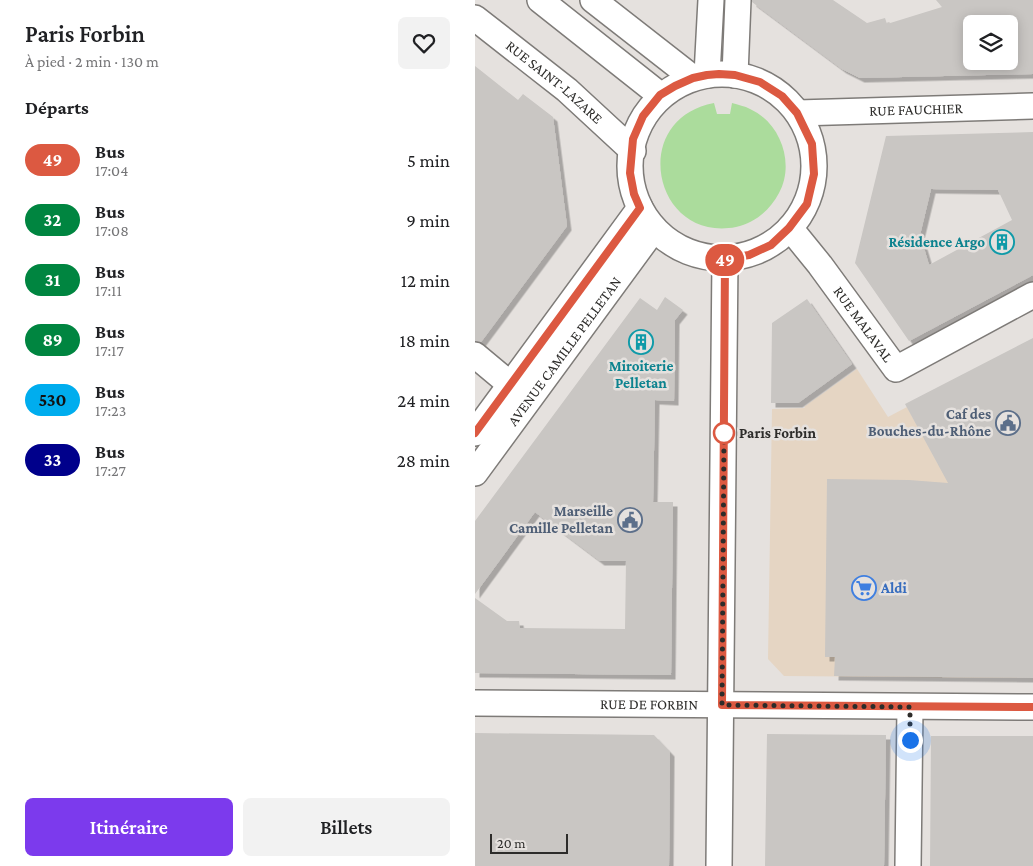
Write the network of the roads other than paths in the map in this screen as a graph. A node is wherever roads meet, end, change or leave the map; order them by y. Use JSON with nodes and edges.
{"nodes":[{"id":1,"x":540,"y":0,"type":"edge"},
{"id":2,"x":593,"y":0,"type":"edge"},
{"id":3,"x":711,"y":0,"type":"edge"},
{"id":4,"x":738,"y":0,"type":"edge"},
{"id":5,"x":475,"y":18,"type":"edge"},
{"id":6,"x":735,"y":75,"type":"junction"},
{"id":7,"x":700,"y":76,"type":"junction"},
{"id":8,"x":660,"y":95,"type":"junction"},
{"id":9,"x":1033,"y":106,"type":"edge"},
{"id":10,"x":797,"y":113,"type":"junction"},
{"id":11,"x":633,"y":151,"type":"junction"},
{"id":12,"x":640,"y":208,"type":"junction"},
{"id":13,"x":789,"y":228,"type":"junction"},
{"id":14,"x":653,"y":229,"type":"junction"},
{"id":15,"x":725,"y":259,"type":"junction"},
{"id":16,"x":1033,"y":295,"type":"edge"},
{"id":17,"x":475,"y":355,"type":"edge"},
{"id":18,"x":520,"y":392,"type":"junction"},
{"id":19,"x":475,"y":433,"type":"edge"},
{"id":20,"x":475,"y":473,"type":"edge"},
{"id":21,"x":475,"y":703,"type":"edge"},
{"id":22,"x":722,"y":705,"type":"junction"},
{"id":23,"x":910,"y":707,"type":"junction"},
{"id":24,"x":1033,"y":707,"type":"edge"},
{"id":25,"x":719,"y":866,"type":"edge"},
{"id":26,"x":908,"y":866,"type":"edge"}],
"edges":[{"from":1,"to":8,"type":"street"},
{"from":2,"to":7,"type":"street"},
{"from":3,"to":7,"type":"street"},
{"from":4,"to":6,"type":"street"},
{"from":5,"to":11,"type":"street","name":"RUE SAINT-LAZARE"},
{"from":6,"to":7,"type":"street"},
{"from":6,"to":10,"type":"street"},
{"from":7,"to":8,"type":"street"},
{"from":8,"to":11,"type":"street"},
{"from":9,"to":10,"type":"street","name":"RUE FAUCHIER"},
{"from":10,"to":13,"type":"street"},
{"from":11,"to":12,"type":"street"},
{"from":12,"to":14,"type":"street"},
{"from":12,"to":18,"type":"street","name":"AVENUE CAMILLE PELLETAN"},
{"from":13,"to":15,"type":"street"},
{"from":13,"to":16,"type":"street","name":"RUE MALAVAL"},
{"from":14,"to":15,"type":"street"},
{"from":14,"to":18,"type":"street","name":"AVENUE CAMILLE PELLETAN"},
{"from":15,"to":22,"type":"street"},
{"from":17,"to":18,"type":"street"},
{"from":18,"to":19,"type":"street","name":"AVENUE CAMILLE PELLETAN"},
{"from":18,"to":20,"type":"street","name":"AVENUE CAMILLE PELLETAN"},
{"from":21,"to":22,"type":"street","name":"RUE DE FORBIN"},
{"from":22,"to":23,"type":"street","name":"RUE DE FORBIN"},
{"from":22,"to":25,"type":"street"},
{"from":23,"to":24,"type":"street","name":"RUE DE FORBIN"},
{"from":23,"to":26,"type":"street"}]}
